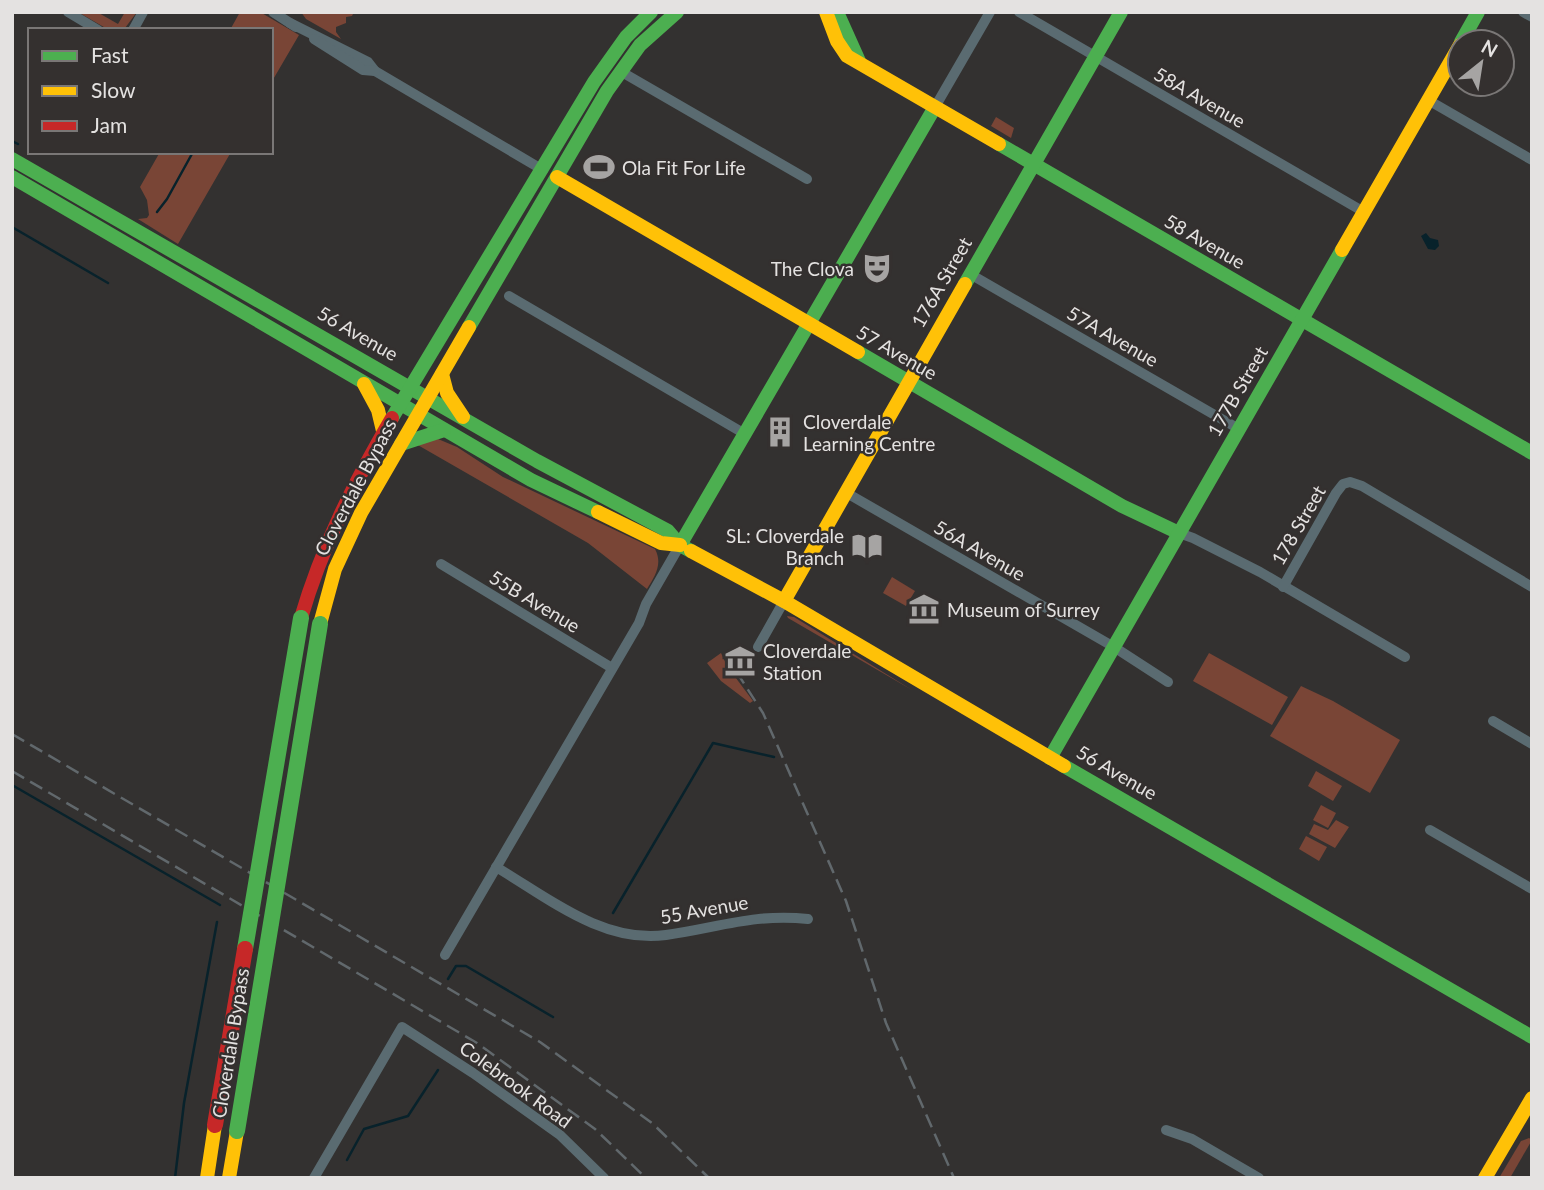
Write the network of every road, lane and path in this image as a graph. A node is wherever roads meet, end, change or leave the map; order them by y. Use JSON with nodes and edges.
{"nodes":[{"id":1,"x":68,"y":12,"type":"edge"},
{"id":2,"x":143,"y":12,"type":"edge"},
{"id":3,"x":272,"y":12,"type":"edge"},
{"id":4,"x":651,"y":12,"type":"edge"},
{"id":5,"x":677,"y":12,"type":"edge"},
{"id":6,"x":826,"y":12,"type":"edge"},
{"id":7,"x":837,"y":12,"type":"edge"},
{"id":8,"x":990,"y":12,"type":"edge"},
{"id":9,"x":1019,"y":12,"type":"edge"},
{"id":10,"x":1121,"y":12,"type":"edge"},
{"id":11,"x":1478,"y":12,"type":"edge"},
{"id":12,"x":1523,"y":12,"type":"edge"},
{"id":13,"x":1532,"y":17,"type":"edge"},
{"id":14,"x":95,"y":28,"type":"edge"},
{"id":15,"x":134,"y":28,"type":"edge"},
{"id":16,"x":1469,"y":28,"type":"edge"},
{"id":17,"x":1096,"y":57,"type":"junction"},
{"id":18,"x":859,"y":61,"type":"junction"},
{"id":19,"x":1446,"y":69,"type":"edge"},
{"id":20,"x":620,"y":71,"type":"junction"},
{"id":21,"x":1428,"y":100,"type":"junction"},
{"id":22,"x":935,"y":107,"type":"junction"},
{"id":23,"x":12,"y":159,"type":"edge"},
{"id":24,"x":1532,"y":160,"type":"edge"},
{"id":25,"x":1033,"y":164,"type":"junction"},
{"id":26,"x":541,"y":168,"type":"junction"},
{"id":27,"x":12,"y":177,"type":"edge"},
{"id":28,"x":556,"y":177,"type":"junction"},
{"id":29,"x":807,"y":179,"type":"dead end"},
{"id":30,"x":1364,"y":212,"type":"junction"},
{"id":31,"x":970,"y":274,"type":"junction"},
{"id":32,"x":509,"y":296,"type":"dead end"},
{"id":33,"x":1301,"y":320,"type":"junction"},
{"id":34,"x":809,"y":325,"type":"junction"},
{"id":35,"x":428,"y":360,"type":"junction"},
{"id":36,"x":377,"y":369,"type":"junction"},
{"id":37,"x":442,"y":374,"type":"junction"},
{"id":38,"x":908,"y":383,"type":"junction"},
{"id":39,"x":364,"y":384,"type":"junction"},
{"id":40,"x":410,"y":388,"type":"junction"},
{"id":41,"x":427,"y":398,"type":"junction"},
{"id":42,"x":400,"y":404,"type":"junction"},
{"id":43,"x":418,"y":415,"type":"junction"},
{"id":44,"x":466,"y":420,"type":"junction"},
{"id":45,"x":1239,"y":429,"type":"junction"},
{"id":46,"x":444,"y":430,"type":"junction"},
{"id":47,"x":383,"y":431,"type":"junction"},
{"id":48,"x":745,"y":434,"type":"junction"},
{"id":49,"x":401,"y":444,"type":"junction"},
{"id":50,"x":1532,"y":453,"type":"edge"},
{"id":51,"x":845,"y":492,"type":"junction"},
{"id":52,"x":1179,"y":533,"type":"junction"},
{"id":53,"x":680,"y":545,"type":"junction"},
{"id":54,"x":440,"y":564,"type":"dead end"},
{"id":55,"x":1283,"y":587,"type":"junction"},
{"id":56,"x":1532,"y":587,"type":"edge"},
{"id":57,"x":784,"y":601,"type":"junction"},
{"id":58,"x":758,"y":647,"type":"dead end"},
{"id":59,"x":1114,"y":647,"type":"junction"},
{"id":60,"x":1405,"y":657,"type":"dead end"},
{"id":61,"x":612,"y":668,"type":"junction"},
{"id":62,"x":1168,"y":682,"type":"dead end"},
{"id":63,"x":1493,"y":721,"type":"dead end"},
{"id":64,"x":1532,"y":744,"type":"edge"},
{"id":65,"x":1050,"y":758,"type":"junction"},
{"id":66,"x":1430,"y":830,"type":"dead end"},
{"id":67,"x":496,"y":867,"type":"junction"},
{"id":68,"x":1532,"y":889,"type":"edge"},
{"id":69,"x":808,"y":919,"type":"dead end"},
{"id":70,"x":445,"y":956,"type":"dead end"},
{"id":71,"x":1532,"y":1037,"type":"edge"},
{"id":72,"x":1532,"y":1098,"type":"edge"},
{"id":73,"x":1166,"y":1130,"type":"dead end"},
{"id":74,"x":207,"y":1178,"type":"edge"},
{"id":75,"x":229,"y":1178,"type":"edge"},
{"id":76,"x":314,"y":1178,"type":"edge"},
{"id":77,"x":604,"y":1178,"type":"edge"},
{"id":78,"x":1259,"y":1178,"type":"edge"},
{"id":79,"x":1485,"y":1178,"type":"edge"}],
"edges":[{"from":1,"to":14,"type":"street"},
{"from":2,"to":15,"type":"street"},
{"from":3,"to":26,"type":"street","name":"57 Avenue"},
{"from":4,"to":26,"type":"main road","name":"Cloverdale Bypass"},
{"from":5,"to":20,"type":"main road","name":"Cloverdale Bypass"},
{"from":6,"to":18,"type":"main road","name":"58 Avenue"},
{"from":7,"to":18,"type":"main road"},
{"from":8,"to":22,"type":"street"},
{"from":9,"to":17,"type":"street","name":"58A Avenue"},
{"from":10,"to":17,"type":"main road","name":"176A Street"},
{"from":11,"to":16,"type":"main road","name":"177B Street"},
{"from":12,"to":13,"type":"street"},
{"from":17,"to":25,"type":"main road","name":"176A Street"},
{"from":17,"to":30,"type":"street","name":"58A Avenue"},
{"from":18,"to":22,"type":"main road","name":"58 Avenue"},
{"from":19,"to":21,"type":"main road","name":"177B Street"},
{"from":20,"to":28,"type":"main road","name":"Cloverdale Bypass"},
{"from":20,"to":29,"type":"street"},
{"from":21,"to":24,"type":"street"},
{"from":21,"to":30,"type":"main road","name":"177B Street"},
{"from":22,"to":25,"type":"main road","name":"58 Avenue"},
{"from":22,"to":34,"type":"main road"},
{"from":23,"to":36,"type":"main road","name":"56 Avenue"},
{"from":25,"to":31,"type":"main road","name":"176A Street"},
{"from":25,"to":33,"type":"main road","name":"58 Avenue"},
{"from":26,"to":28,"type":"street","name":"57 Avenue"},
{"from":26,"to":35,"type":"main road","name":"Cloverdale Bypass"},
{"from":27,"to":39,"type":"main road","name":"56 Avenue"},
{"from":28,"to":34,"type":"main road","name":"57 Avenue"},
{"from":28,"to":37,"type":"main road","name":"Cloverdale Bypass"},
{"from":30,"to":33,"type":"main road","name":"177B Street"},
{"from":31,"to":38,"type":"main road","name":"176A Street"},
{"from":31,"to":45,"type":"street","name":"57A Avenue"},
{"from":32,"to":48,"type":"street"},
{"from":33,"to":45,"type":"main road","name":"177B Street"},
{"from":33,"to":50,"type":"main road","name":"58 Avenue"},
{"from":34,"to":38,"type":"main road","name":"57 Avenue"},
{"from":34,"to":48,"type":"main road"},
{"from":35,"to":36,"type":"main road"},
{"from":35,"to":40,"type":"main road","name":"Cloverdale Bypass"},
{"from":36,"to":40,"type":"main road","name":"56 Avenue"},
{"from":37,"to":41,"type":"main road","name":"Cloverdale Bypass"},
{"from":37,"to":44,"type":"main road"},
{"from":38,"to":51,"type":"main road","name":"176A Street"},
{"from":38,"to":52,"type":"main road","name":"57 Avenue"},
{"from":39,"to":42,"type":"main road","name":"56 Avenue"},
{"from":39,"to":47,"type":"main road"},
{"from":40,"to":41,"type":"main road","name":"56 Avenue"},
{"from":40,"to":42,"type":"main road","name":"Cloverdale Bypass"},
{"from":41,"to":43,"type":"main road","name":"Cloverdale Bypass"},
{"from":41,"to":44,"type":"main road","name":"56 Avenue"},
{"from":42,"to":43,"type":"main road","name":"56 Avenue"},
{"from":42,"to":47,"type":"main road","name":"Cloverdale Bypass"},
{"from":43,"to":46,"type":"main road","name":"56 Avenue"},
{"from":43,"to":49,"type":"main road","name":"Cloverdale Bypass"},
{"from":44,"to":53,"type":"main road","name":"56 Avenue"},
{"from":45,"to":52,"type":"main road","name":"177B Street"},
{"from":46,"to":49,"type":"main road"},
{"from":46,"to":53,"type":"main road","name":"56 Avenue"},
{"from":47,"to":74,"type":"main road","name":"Cloverdale Bypass","bridge":true},
{"from":48,"to":53,"type":"main road"},
{"from":49,"to":75,"type":"main road","name":"Cloverdale Bypass","bridge":true},
{"from":51,"to":57,"type":"main road","name":"176A Street"},
{"from":51,"to":59,"type":"street","name":"56A Avenue"},
{"from":52,"to":55,"type":"street","name":"57 Avenue"},
{"from":52,"to":59,"type":"main road","name":"177B Street"},
{"from":53,"to":57,"type":"main road","name":"56 Avenue"},
{"from":53,"to":61,"type":"street"},
{"from":54,"to":61,"type":"street","name":"55B Avenue"},
{"from":55,"to":56,"type":"street","name":"178 Street"},
{"from":55,"to":60,"type":"street","name":"57 Avenue"},
{"from":57,"to":58,"type":"street","name":"176A Street"},
{"from":57,"to":65,"type":"main road","name":"56 Avenue"},
{"from":59,"to":62,"type":"street","name":"56A Avenue"},
{"from":59,"to":65,"type":"main road","name":"177B Street"},
{"from":61,"to":67,"type":"street"},
{"from":63,"to":64,"type":"street"},
{"from":65,"to":71,"type":"main road","name":"56 Avenue"},
{"from":66,"to":68,"type":"street"},
{"from":67,"to":69,"type":"street","name":"55 Avenue"},
{"from":67,"to":70,"type":"street"},
{"from":72,"to":79,"type":"main road"},
{"from":73,"to":78,"type":"street"},
{"from":76,"to":77,"type":"street","name":"Colebrook Road"}]}
